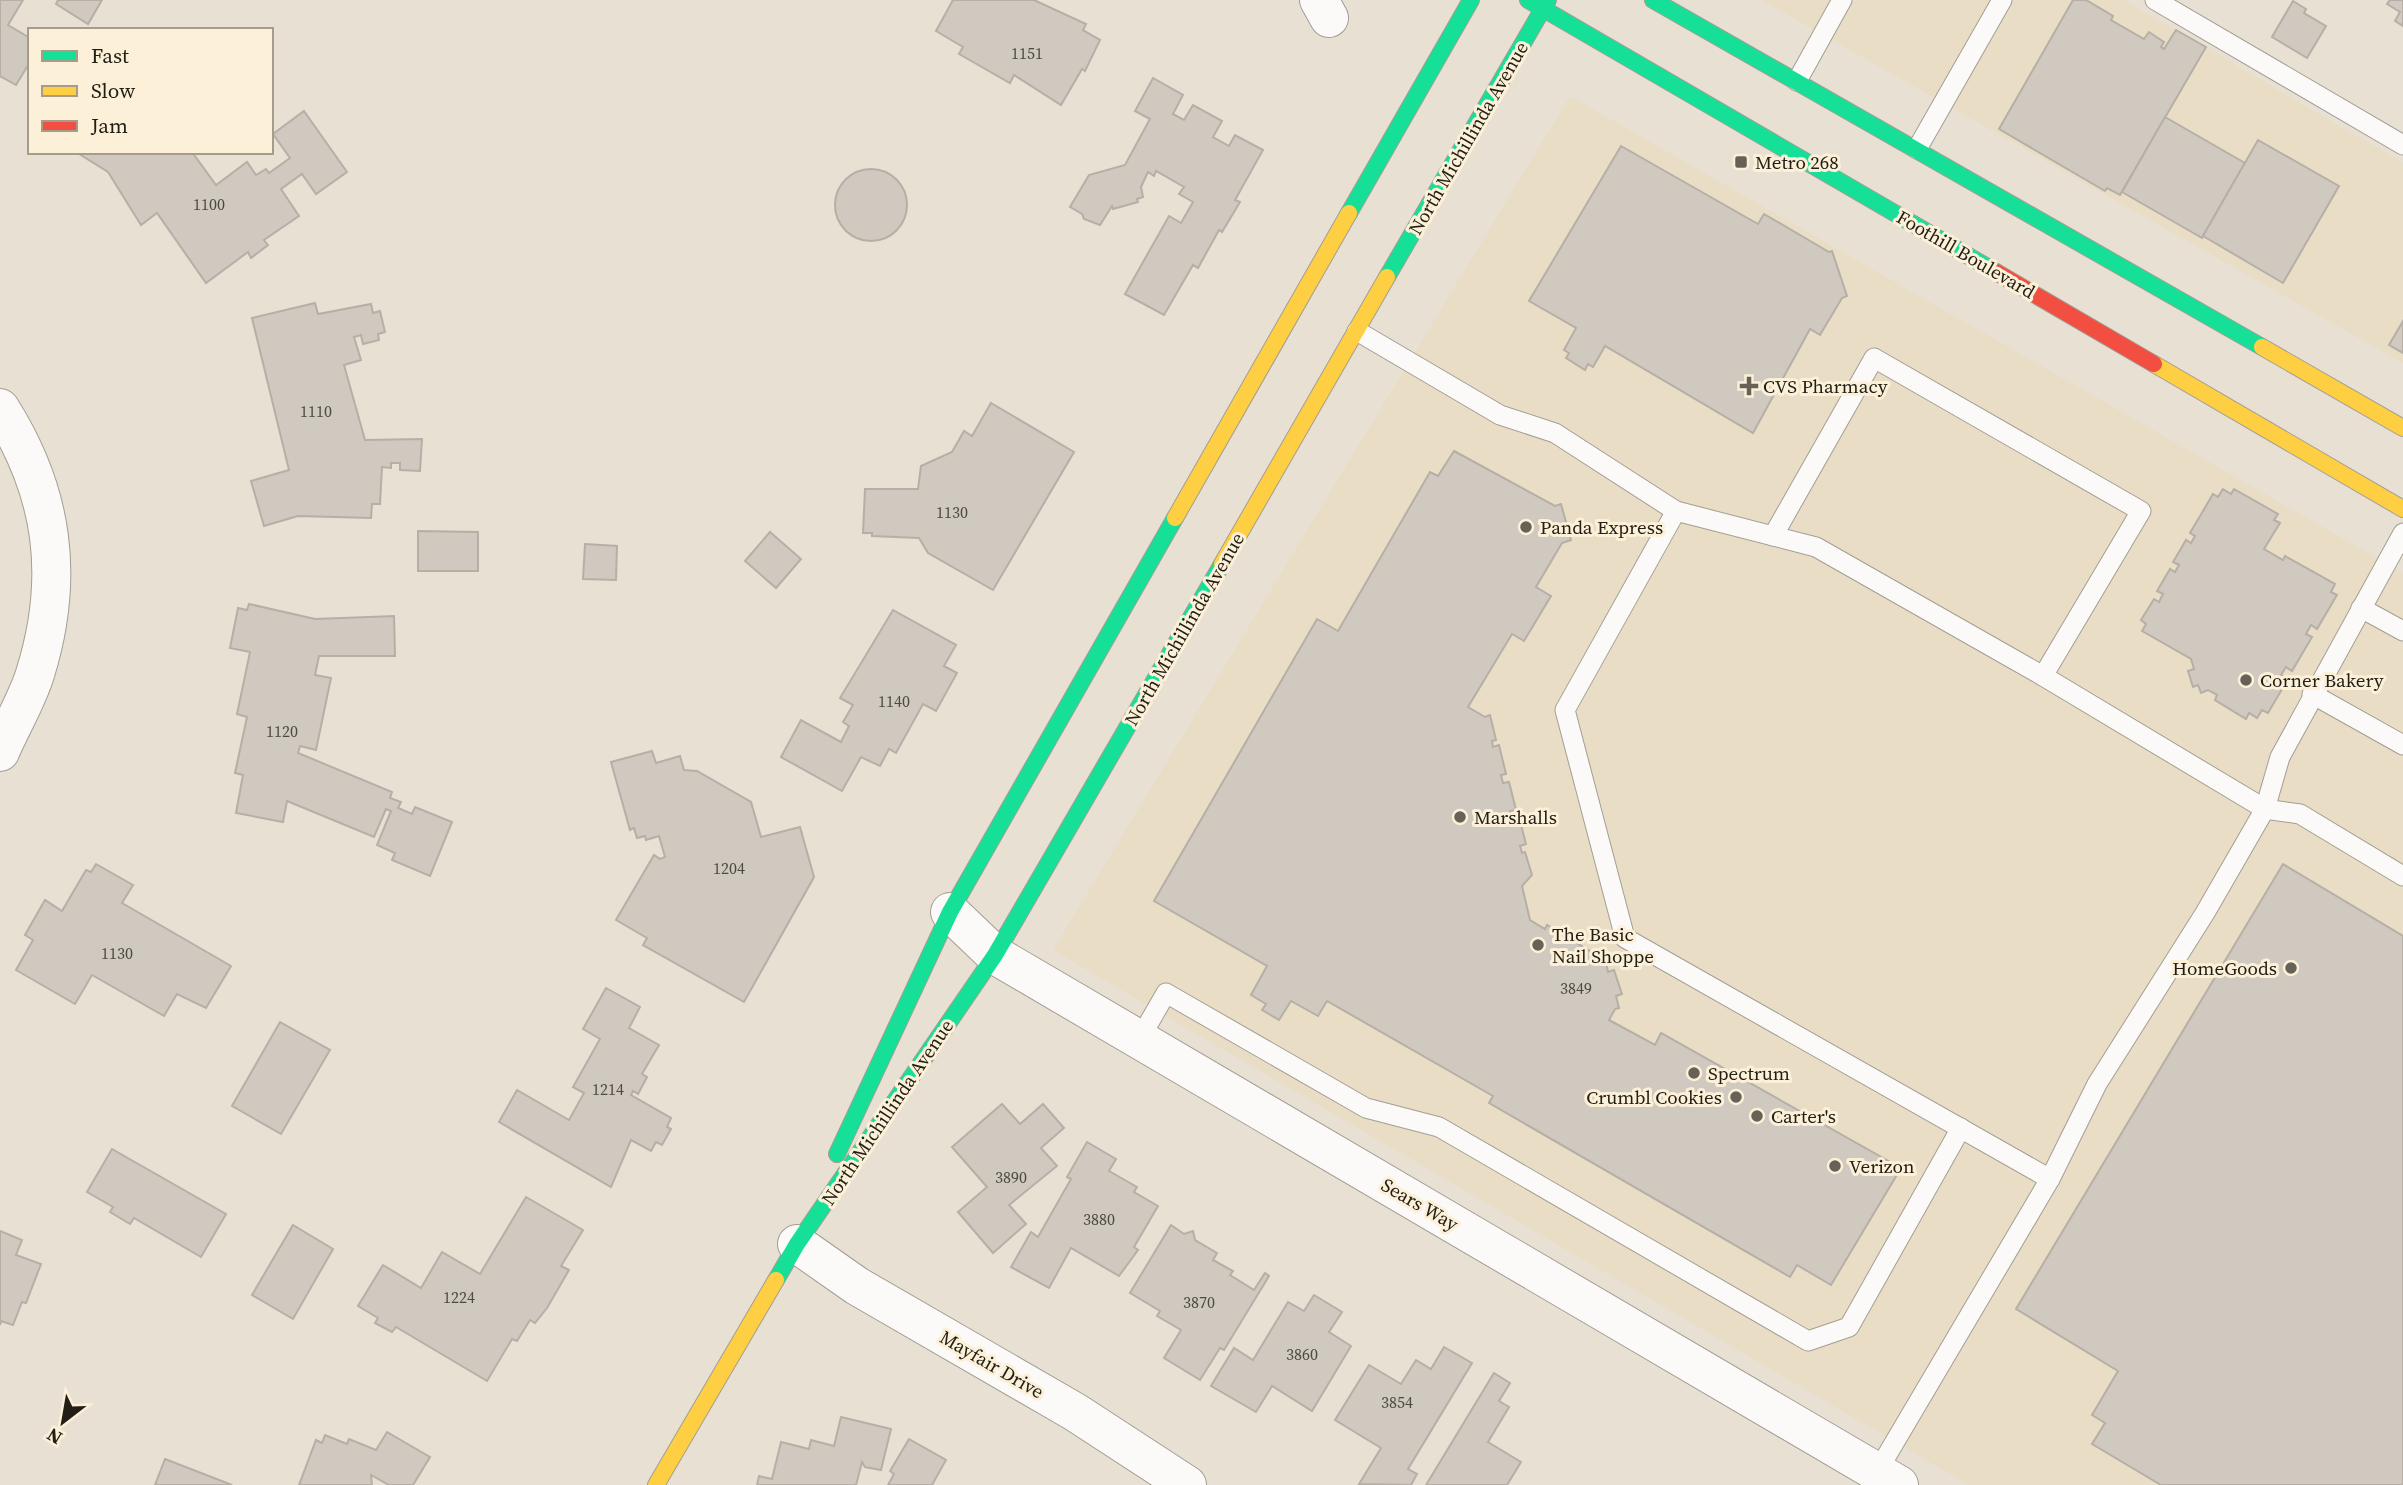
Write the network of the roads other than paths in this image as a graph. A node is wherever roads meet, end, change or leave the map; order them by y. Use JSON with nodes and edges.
{"nodes":[{"id":1,"x":1471,"y":0,"type":"edge"},
{"id":2,"x":1528,"y":0,"type":"edge"},
{"id":3,"x":1653,"y":0,"type":"edge"},
{"id":4,"x":1842,"y":0,"type":"edge"},
{"id":5,"x":2002,"y":0,"type":"edge"},
{"id":6,"x":2155,"y":0,"type":"edge"},
{"id":7,"x":1545,"y":5,"type":"edge"},
{"id":8,"x":1797,"y":81,"type":"junction"},
{"id":9,"x":2403,"y":145,"type":"edge"},
{"id":10,"x":1917,"y":149,"type":"junction"},
{"id":11,"x":1357,"y":331,"type":"junction"},
{"id":12,"x":0,"y":408,"type":"edge"},
{"id":13,"x":2403,"y":428,"type":"edge"},
{"id":14,"x":2403,"y":509,"type":"edge"},
{"id":15,"x":1676,"y":511,"type":"junction"},
{"id":16,"x":2403,"y":533,"type":"edge"},
{"id":17,"x":1773,"y":536,"type":"junction"},
{"id":18,"x":2361,"y":608,"type":"junction"},
{"id":19,"x":2403,"y":631,"type":"edge"},
{"id":20,"x":2043,"y":676,"type":"junction"},
{"id":21,"x":2312,"y":694,"type":"junction"},
{"id":22,"x":2403,"y":745,"type":"edge"},
{"id":23,"x":0,"y":752,"type":"edge"},
{"id":24,"x":2265,"y":809,"type":"junction"},
{"id":25,"x":2403,"y":876,"type":"edge"},
{"id":26,"x":950,"y":912,"type":"junction"},
{"id":27,"x":995,"y":956,"type":"junction"},
{"id":28,"x":1139,"y":1040,"type":"junction"},
{"id":29,"x":1961,"y":1128,"type":"junction"},
{"id":30,"x":2050,"y":1179,"type":"junction"},
{"id":31,"x":797,"y":1244,"type":"junction"},
{"id":32,"x":1888,"y":1479,"type":"edge"},
{"id":33,"x":656,"y":1485,"type":"edge"},
{"id":34,"x":1187,"y":1485,"type":"edge"}],
"edges":[{"from":1,"to":26,"type":"main road","name":"North Michillinda Avenue"},
{"from":2,"to":7,"type":"main road","name":"Foothill Boulevard"},
{"from":3,"to":8,"type":"main road"},
{"from":4,"to":8,"type":"lane"},
{"from":5,"to":10,"type":"lane"},
{"from":6,"to":9,"type":"lane"},
{"from":7,"to":11,"type":"main road","name":"North Michillinda Avenue"},
{"from":7,"to":14,"type":"main road","name":"Foothill Boulevard"},
{"from":8,"to":10,"type":"main road"},
{"from":10,"to":13,"type":"main road"},
{"from":11,"to":15,"type":"lane"},
{"from":11,"to":27,"type":"main road","name":"North Michillinda Avenue"},
{"from":12,"to":23,"type":"street"},
{"from":15,"to":17,"type":"lane"},
{"from":15,"to":29,"type":"lane"},
{"from":16,"to":18,"type":"lane"},
{"from":17,"to":20,"type":"lane"},
{"from":17,"to":20,"type":"lane"},
{"from":18,"to":19,"type":"lane"},
{"from":18,"to":21,"type":"lane"},
{"from":20,"to":24,"type":"lane"},
{"from":21,"to":22,"type":"lane"},
{"from":21,"to":24,"type":"lane"},
{"from":24,"to":25,"type":"lane"},
{"from":24,"to":30,"type":"lane"},
{"from":26,"to":27,"type":"street","name":"Sears Way"},
{"from":26,"to":31,"type":"main road","name":"North Michillinda Avenue"},
{"from":27,"to":28,"type":"street","name":"Sears Way"},
{"from":27,"to":31,"type":"main road","name":"North Michillinda Avenue"},
{"from":28,"to":29,"type":"lane"},
{"from":28,"to":32,"type":"street","name":"Sears Way"},
{"from":29,"to":30,"type":"lane"},
{"from":30,"to":32,"type":"lane"},
{"from":31,"to":33,"type":"main road","name":"North Michillinda Avenue"},
{"from":31,"to":34,"type":"street","name":"Mayfair Drive"}]}
